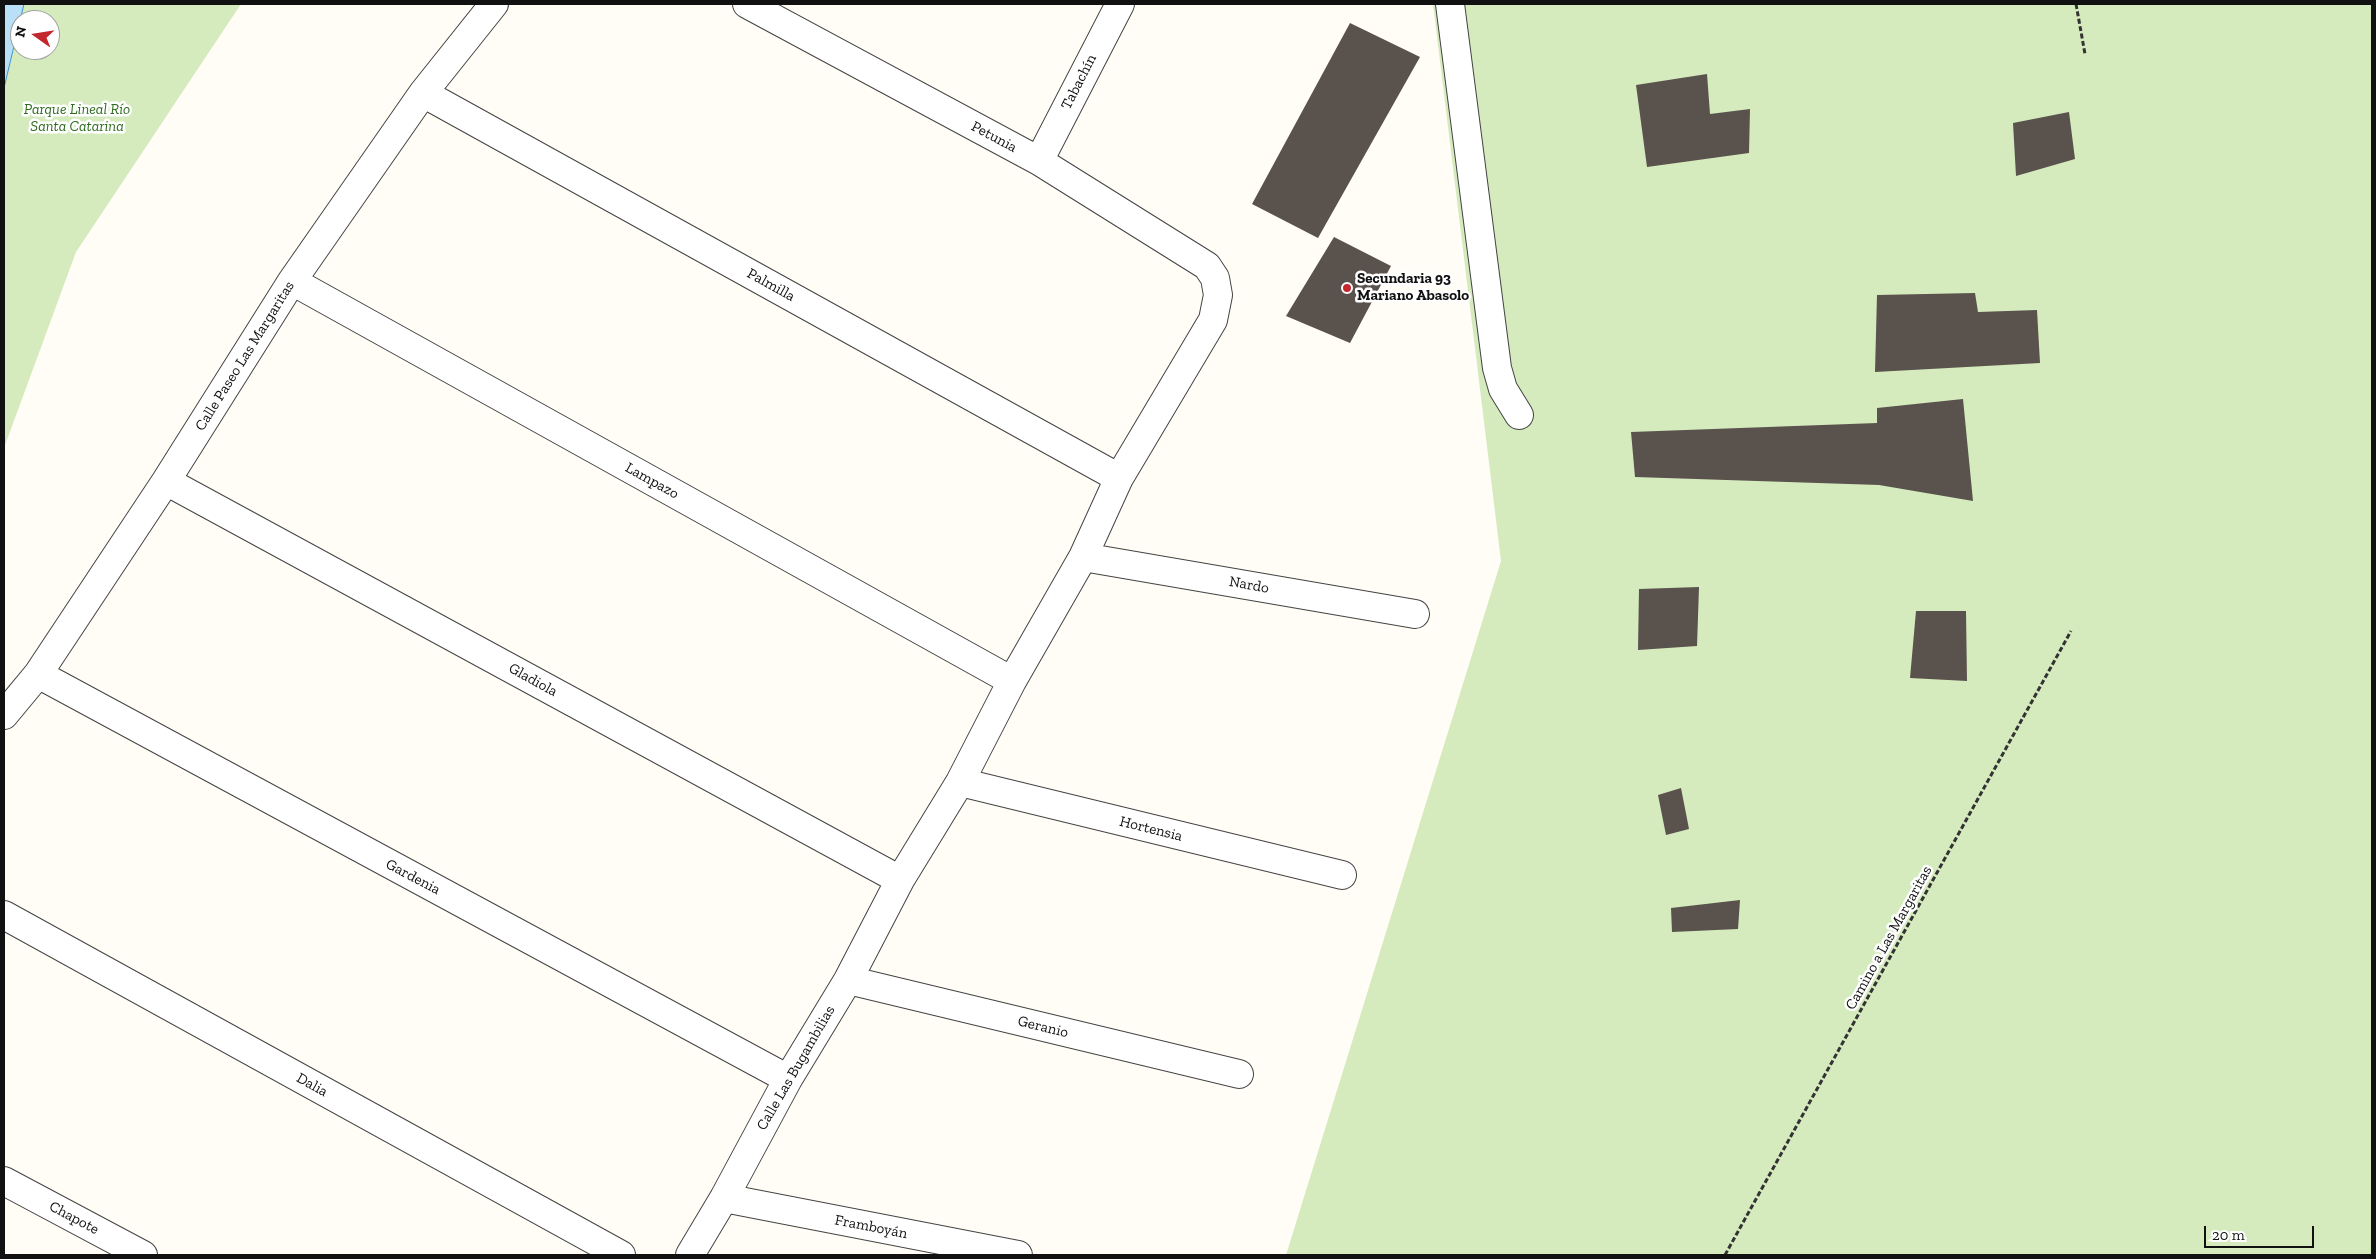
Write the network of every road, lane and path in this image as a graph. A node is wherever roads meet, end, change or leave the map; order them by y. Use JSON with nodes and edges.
{"nodes":[{"id":1,"x":494,"y":4,"type":"edge"},
{"id":2,"x":747,"y":4,"type":"edge"},
{"id":3,"x":1120,"y":4,"type":"edge"},
{"id":4,"x":1450,"y":4,"type":"edge"},
{"id":5,"x":2076,"y":4,"type":"edge"},
{"id":6,"x":2085,"y":54,"type":"dead end"},
{"id":7,"x":423,"y":92,"type":"junction"},
{"id":8,"x":1039,"y":161,"type":"junction"},
{"id":9,"x":292,"y":281,"type":"junction"},
{"id":10,"x":1218,"y":295,"type":"joint"},
{"id":11,"x":1519,"y":415,"type":"dead end"},
{"id":12,"x":1118,"y":478,"type":"junction"},
{"id":13,"x":166,"y":480,"type":"junction"},
{"id":14,"x":1084,"y":557,"type":"junction"},
{"id":15,"x":1415,"y":614,"type":"dead end"},
{"id":16,"x":2071,"y":631,"type":"dead end"},
{"id":17,"x":38,"y":674,"type":"junction"},
{"id":18,"x":1012,"y":681,"type":"junction"},
{"id":19,"x":4,"y":715,"type":"edge"},
{"id":20,"x":960,"y":782,"type":"junction"},
{"id":21,"x":1342,"y":875,"type":"dead end"},
{"id":22,"x":900,"y":880,"type":"junction"},
{"id":23,"x":4,"y":915,"type":"edge"},
{"id":24,"x":848,"y":980,"type":"junction"},
{"id":25,"x":1238,"y":1074,"type":"dead end"},
{"id":26,"x":788,"y":1079,"type":"junction"},
{"id":27,"x":4,"y":1181,"type":"edge"},
{"id":28,"x":724,"y":1198,"type":"junction"},
{"id":29,"x":143,"y":1255,"type":"edge"},
{"id":30,"x":621,"y":1255,"type":"edge"},
{"id":31,"x":690,"y":1255,"type":"edge"},
{"id":32,"x":1018,"y":1255,"type":"edge"},
{"id":33,"x":1725,"y":1255,"type":"edge"}],
"edges":[{"from":1,"to":7,"type":"street","name":"Calle Paseo Las Margaritas"},
{"from":2,"to":8,"type":"street","name":"Petunia"},
{"from":3,"to":8,"type":"street","name":"Tabachín"},
{"from":4,"to":11,"type":"street"},
{"from":5,"to":6,"type":"path"},
{"from":7,"to":9,"type":"street","name":"Calle Paseo Las Margaritas"},
{"from":7,"to":12,"type":"street","name":"Palmilla"},
{"from":8,"to":10,"type":"street","name":"Petunia"},
{"from":9,"to":13,"type":"street","name":"Calle Paseo Las Margaritas"},
{"from":9,"to":18,"type":"street","name":"Lampazo"},
{"from":10,"to":12,"type":"street","name":"Calle Las Bugambilias"},
{"from":12,"to":14,"type":"street","name":"Calle Las Bugambilias"},
{"from":13,"to":17,"type":"street","name":"Calle Paseo Las Margaritas"},
{"from":13,"to":22,"type":"street","name":"Gladiola"},
{"from":14,"to":15,"type":"street","name":"Nardo"},
{"from":14,"to":18,"type":"street","name":"Calle Las Bugambilias"},
{"from":16,"to":33,"type":"path","name":"Camino a Las Margaritas"},
{"from":17,"to":19,"type":"street","name":"Calle Paseo Las Margaritas"},
{"from":17,"to":26,"type":"street","name":"Gardenia"},
{"from":18,"to":20,"type":"street","name":"Calle Las Bugambilias"},
{"from":20,"to":21,"type":"street","name":"Hortensia"},
{"from":20,"to":22,"type":"street","name":"Calle Las Bugambilias"},
{"from":22,"to":24,"type":"street","name":"Calle Las Bugambilias"},
{"from":23,"to":30,"type":"street","name":"Dalia"},
{"from":24,"to":25,"type":"street","name":"Geranio"},
{"from":24,"to":26,"type":"street","name":"Calle Las Bugambilias"},
{"from":26,"to":28,"type":"street","name":"Calle Las Bugambilias"},
{"from":27,"to":29,"type":"street","name":"Chapote"},
{"from":28,"to":31,"type":"street","name":"Calle Las Bugambilias"},
{"from":28,"to":32,"type":"street","name":"Framboyán"}]}
